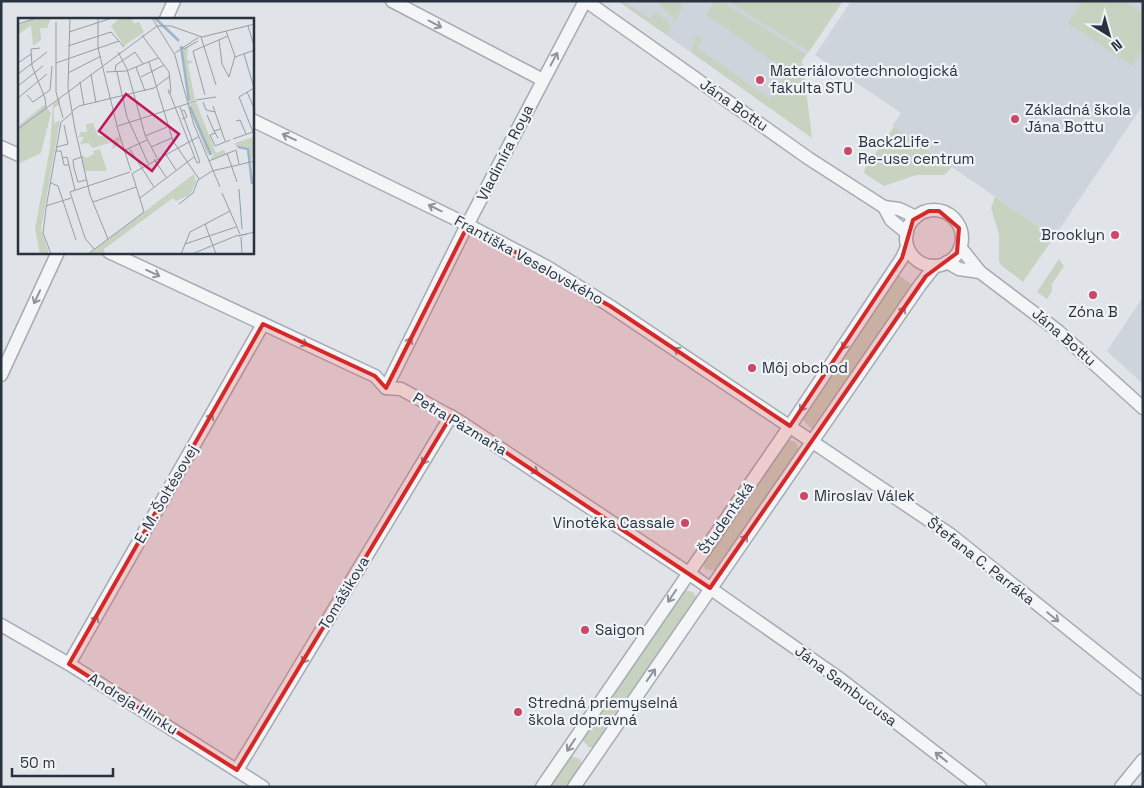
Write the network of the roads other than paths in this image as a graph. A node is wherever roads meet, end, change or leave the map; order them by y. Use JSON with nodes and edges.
{"nodes":[{"id":1,"x":174,"y":1,"type":"edge"},
{"id":2,"x":392,"y":1,"type":"edge"},
{"id":3,"x":586,"y":1,"type":"edge"},
{"id":4,"x":166,"y":18,"type":"edge"},
{"id":5,"x":543,"y":80,"type":"junction"},
{"id":6,"x":254,"y":121,"type":"edge"},
{"id":7,"x":1,"y":148,"type":"edge"},
{"id":8,"x":18,"y":155,"type":"edge"},
{"id":9,"x":884,"y":207,"type":"junction"},
{"id":10,"x":916,"y":217,"type":"junction"},
{"id":11,"x":468,"y":225,"type":"junction"},
{"id":12,"x":907,"y":233,"type":"junction"},
{"id":13,"x":907,"y":247,"type":"junction"},
{"id":14,"x":960,"y":248,"type":"junction"},
{"id":15,"x":57,"y":254,"type":"edge"},
{"id":16,"x":113,"y":254,"type":"edge"},
{"id":17,"x":941,"y":264,"type":"junction"},
{"id":18,"x":980,"y":272,"type":"junction"},
{"id":19,"x":263,"y":324,"type":"junction"},
{"id":20,"x":1,"y":375,"type":"edge"},
{"id":21,"x":386,"y":388,"type":"junction"},
{"id":22,"x":1143,"y":408,"type":"edge"},
{"id":23,"x":451,"y":416,"type":"junction"},
{"id":24,"x":790,"y":426,"type":"junction"},
{"id":25,"x":812,"y":442,"type":"junction"},
{"id":26,"x":688,"y":573,"type":"junction"},
{"id":27,"x":710,"y":588,"type":"junction"},
{"id":28,"x":1,"y":625,"type":"edge"},
{"id":29,"x":70,"y":664,"type":"junction"},
{"id":30,"x":1143,"y":689,"type":"edge"},
{"id":31,"x":1143,"y":760,"type":"edge"},
{"id":32,"x":237,"y":770,"type":"junction"},
{"id":33,"x":263,"y":787,"type":"edge"},
{"id":34,"x":542,"y":787,"type":"edge"},
{"id":35,"x":574,"y":787,"type":"edge"},
{"id":36,"x":980,"y":787,"type":"edge"},
{"id":37,"x":1121,"y":787,"type":"edge"}],
"edges":[{"from":1,"to":4,"type":"street"},
{"from":2,"to":5,"type":"street","one_way":true},
{"from":5,"to":3,"type":"street","name":"Vladimíra Roya","one_way":true},
{"from":3,"to":9,"type":"street","name":"Jána Bottu"},
{"from":5,"to":11,"type":"street","name":"Vladimíra Roya"},
{"from":11,"to":6,"type":"street","name":"Františka Veselovského","one_way":true},
{"from":7,"to":8,"type":"street"},
{"from":9,"to":10,"type":"street","name":"Jána Bottu"},
{"from":9,"to":12,"type":"street","name":"Jána Bottu"},
{"from":10,"to":12,"type":"street"},
{"from":10,"to":14,"type":"street"},
{"from":21,"to":11,"type":"street","name":"Vladimíra Roya","one_way":true},
{"from":24,"to":11,"type":"street","name":"Františka Veselovského","one_way":true},
{"from":12,"to":13,"type":"street"},
{"from":13,"to":17,"type":"street","name":"Jána Bottu"},
{"from":13,"to":24,"type":"street","name":"Študentská","one_way":true},
{"from":14,"to":17,"type":"street"},
{"from":14,"to":18,"type":"street","name":"Jána Bottu"},
{"from":15,"to":20,"type":"street","one_way":true},
{"from":16,"to":19,"type":"street","name":"Petra Pázmaňa","one_way":true},
{"from":17,"to":18,"type":"street","name":"Jána Bottu"},
{"from":25,"to":17,"type":"street","name":"Študentská","one_way":true},
{"from":18,"to":22,"type":"street","name":"Jána Bottu"},
{"from":19,"to":21,"type":"street","name":"Petra Pázmaňa","one_way":true},
{"from":29,"to":19,"type":"street","name":"E. M. Šoltésovej","one_way":true},
{"from":21,"to":23,"type":"street","name":"Petra Pázmaňa"},
{"from":23,"to":26,"type":"street","name":"Petra Pázmaňa","one_way":true},
{"from":23,"to":32,"type":"street","name":"Tomášikova","one_way":true},
{"from":24,"to":25,"type":"street","name":"Františka Veselovského"},
{"from":24,"to":26,"type":"street","name":"Študentská"},
{"from":27,"to":25,"type":"street","name":"Študentská","one_way":true},
{"from":25,"to":30,"type":"street","name":"Štefana C. Parráka","one_way":true},
{"from":26,"to":27,"type":"street","name":"Petra Pázmaňa"},
{"from":26,"to":34,"type":"street","name":"Študentská","one_way":true},
{"from":35,"to":27,"type":"street","name":"Študentská","one_way":true},
{"from":36,"to":27,"type":"street","name":"Jána Sambucusa","one_way":true},
{"from":28,"to":29,"type":"street","name":"Andreja Hlinku"},
{"from":29,"to":32,"type":"street","name":"Andreja Hlinku"},
{"from":31,"to":37,"type":"street"},
{"from":32,"to":33,"type":"street","name":"Andreja Hlinku"}]}
